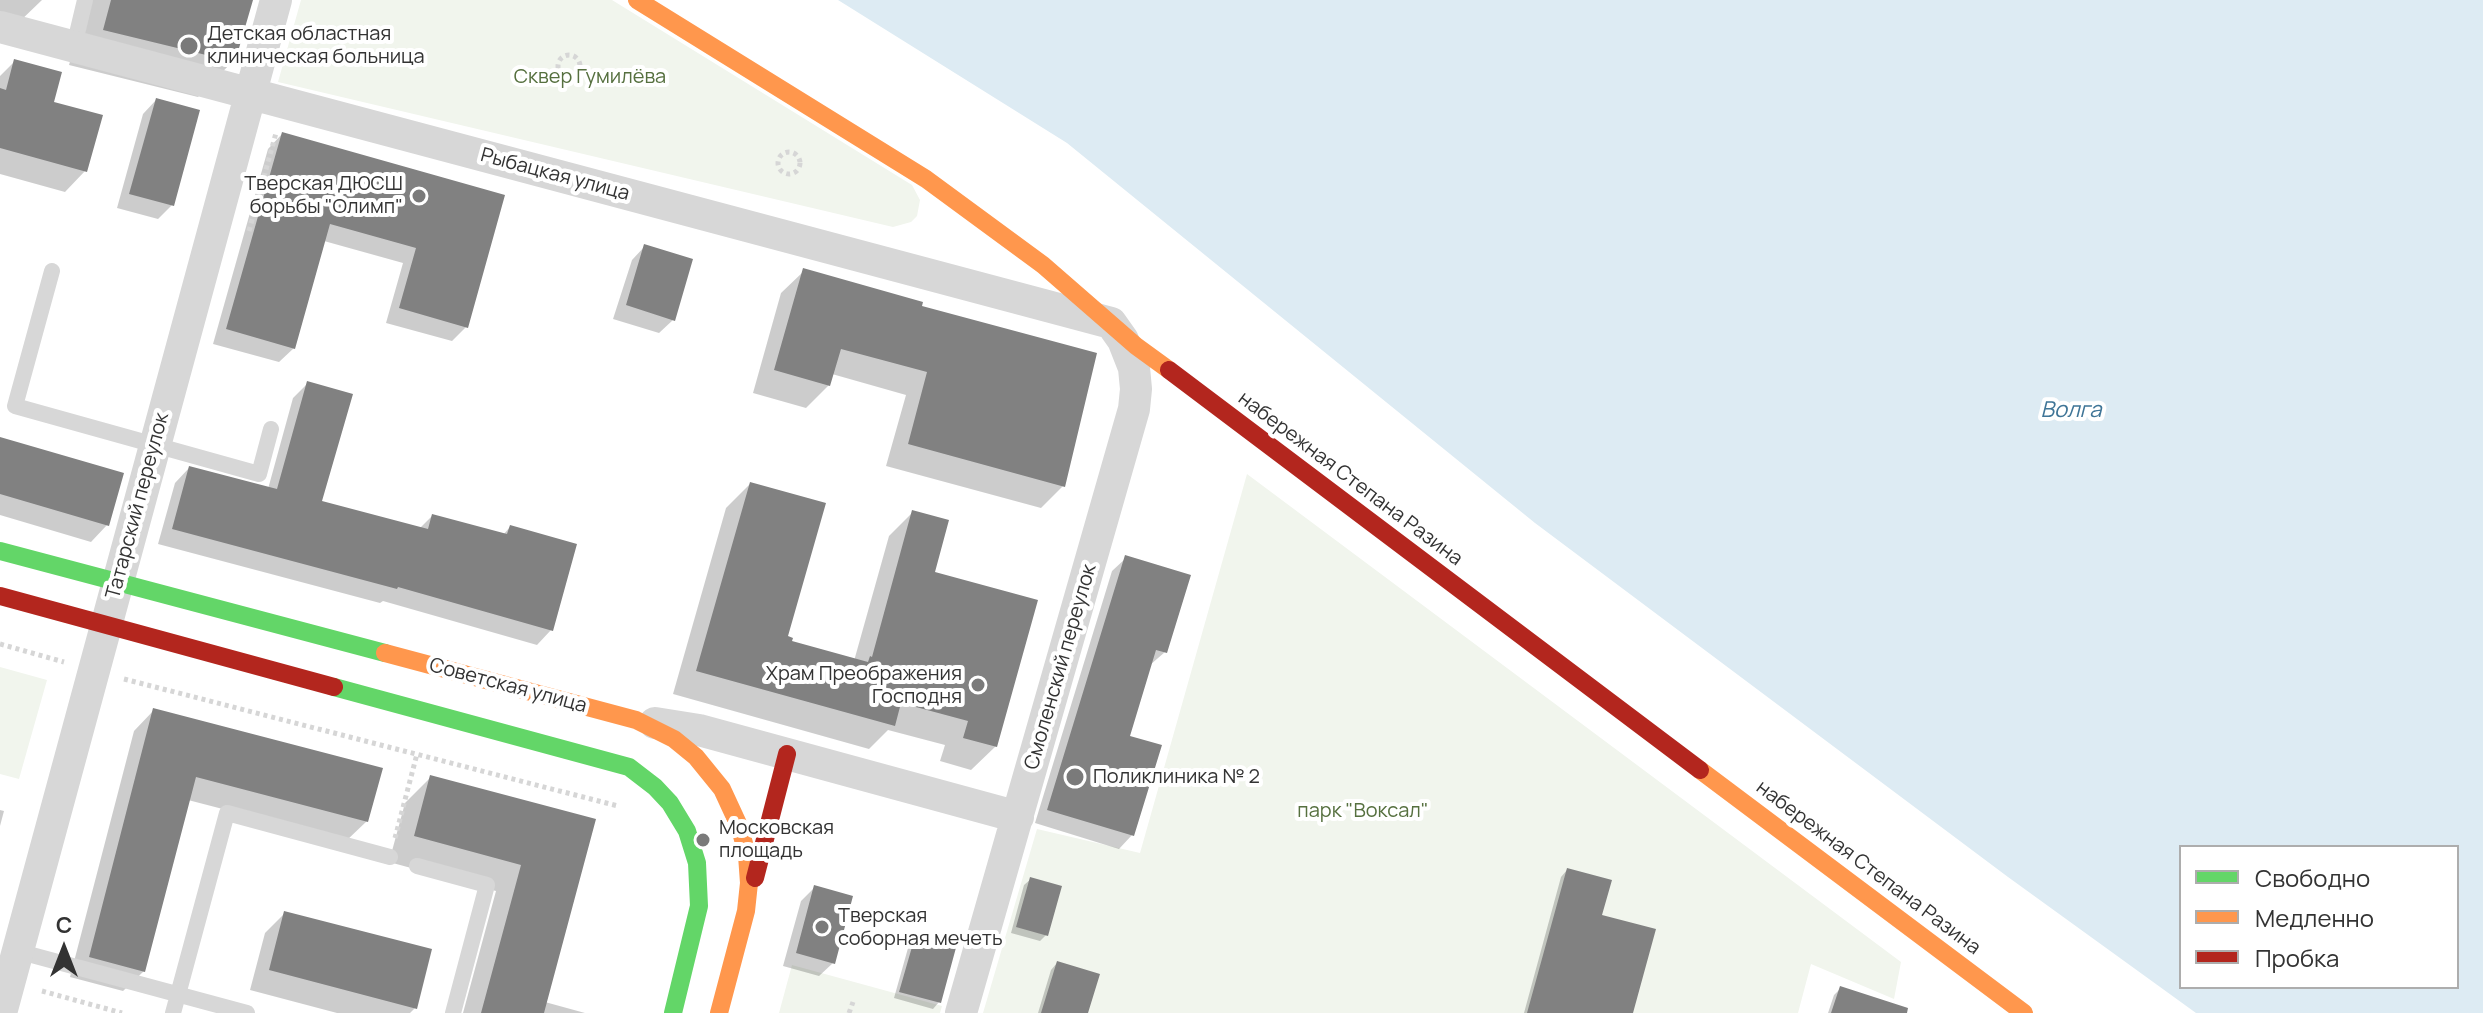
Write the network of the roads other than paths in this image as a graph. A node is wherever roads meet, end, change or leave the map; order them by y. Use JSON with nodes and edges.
{"nodes":[{"id":1,"x":85,"y":0,"type":"edge"},
{"id":2,"x":276,"y":0,"type":"edge"},
{"id":3,"x":637,"y":0,"type":"edge"},
{"id":4,"x":0,"y":27,"type":"edge"},
{"id":5,"x":74,"y":46,"type":"junction"},
{"id":6,"x":249,"y":94,"type":"junction"},
{"id":7,"x":52,"y":271,"type":"dead end"},
{"id":8,"x":1111,"y":323,"type":"junction"},
{"id":9,"x":271,"y":429,"type":"dead end"},
{"id":10,"x":154,"y":445,"type":"junction"},
{"id":11,"x":0,"y":551,"type":"edge"},
{"id":12,"x":117,"y":582,"type":"junction"},
{"id":13,"x":0,"y":596,"type":"edge"},
{"id":14,"x":106,"y":624,"type":"junction"},
{"id":15,"x":636,"y":720,"type":"junction"},
{"id":16,"x":787,"y":754,"type":"junction"},
{"id":17,"x":1018,"y":817,"type":"junction"},
{"id":18,"x":390,"y":857,"type":"road end"},
{"id":19,"x":417,"y":866,"type":"dead end"},
{"id":20,"x":746,"y":911,"type":"junction"},
{"id":21,"x":17,"y":951,"type":"junction"},
{"id":22,"x":178,"y":995,"type":"junction"},
{"id":23,"x":1,"y":1013,"type":"edge"},
{"id":24,"x":173,"y":1013,"type":"edge"},
{"id":25,"x":247,"y":1013,"type":"edge"},
{"id":26,"x":453,"y":1013,"type":"edge"},
{"id":27,"x":673,"y":1013,"type":"edge"},
{"id":28,"x":719,"y":1013,"type":"edge"},
{"id":29,"x":961,"y":1013,"type":"edge"},
{"id":30,"x":2024,"y":1013,"type":"edge"}],
"edges":[{"from":1,"to":5,"type":"lane"},
{"from":2,"to":6,"type":"street","name":"Татарский переулок"},
{"from":3,"to":8,"type":"main road","name":"набережная Степана Разина"},
{"from":4,"to":5,"type":"street","name":"Рыбацкая улица"},
{"from":5,"to":6,"type":"street","name":"Рыбацкая улица"},
{"from":6,"to":8,"type":"street","name":"Рыбацкая улица"},
{"from":6,"to":10,"type":"street","name":"Татарский переулок"},
{"from":7,"to":10,"type":"lane"},
{"from":8,"to":17,"type":"street","name":"Смоленский переулок"},
{"from":8,"to":30,"type":"main road","name":"набережная Степана Разина"},
{"from":9,"to":10,"type":"lane"},
{"from":10,"to":12,"type":"street","name":"Татарский переулок"},
{"from":11,"to":12,"type":"main road","name":"Советская улица"},
{"from":12,"to":14,"type":"street","name":"Татарский переулок"},
{"from":12,"to":15,"type":"main road","name":"Советская улица"},
{"from":13,"to":14,"type":"main road"},
{"from":14,"to":21,"type":"street","name":"Татарский переулок"},
{"from":14,"to":27,"type":"main road"},
{"from":15,"to":16,"type":"street","name":"Советская улица"},
{"from":15,"to":20,"type":"main road"},
{"from":16,"to":17,"type":"street","name":"Советская улица"},
{"from":16,"to":20,"type":"main road"},
{"from":17,"to":29,"type":"street","name":"Смоленский переулок"},
{"from":18,"to":22,"type":"lane"},
{"from":19,"to":26,"type":"lane"},
{"from":20,"to":28,"type":"main road"},
{"from":21,"to":22,"type":"lane"},
{"from":21,"to":23,"type":"street","name":"Татарский переулок"},
{"from":22,"to":24,"type":"lane"},
{"from":22,"to":25,"type":"lane"}]}
